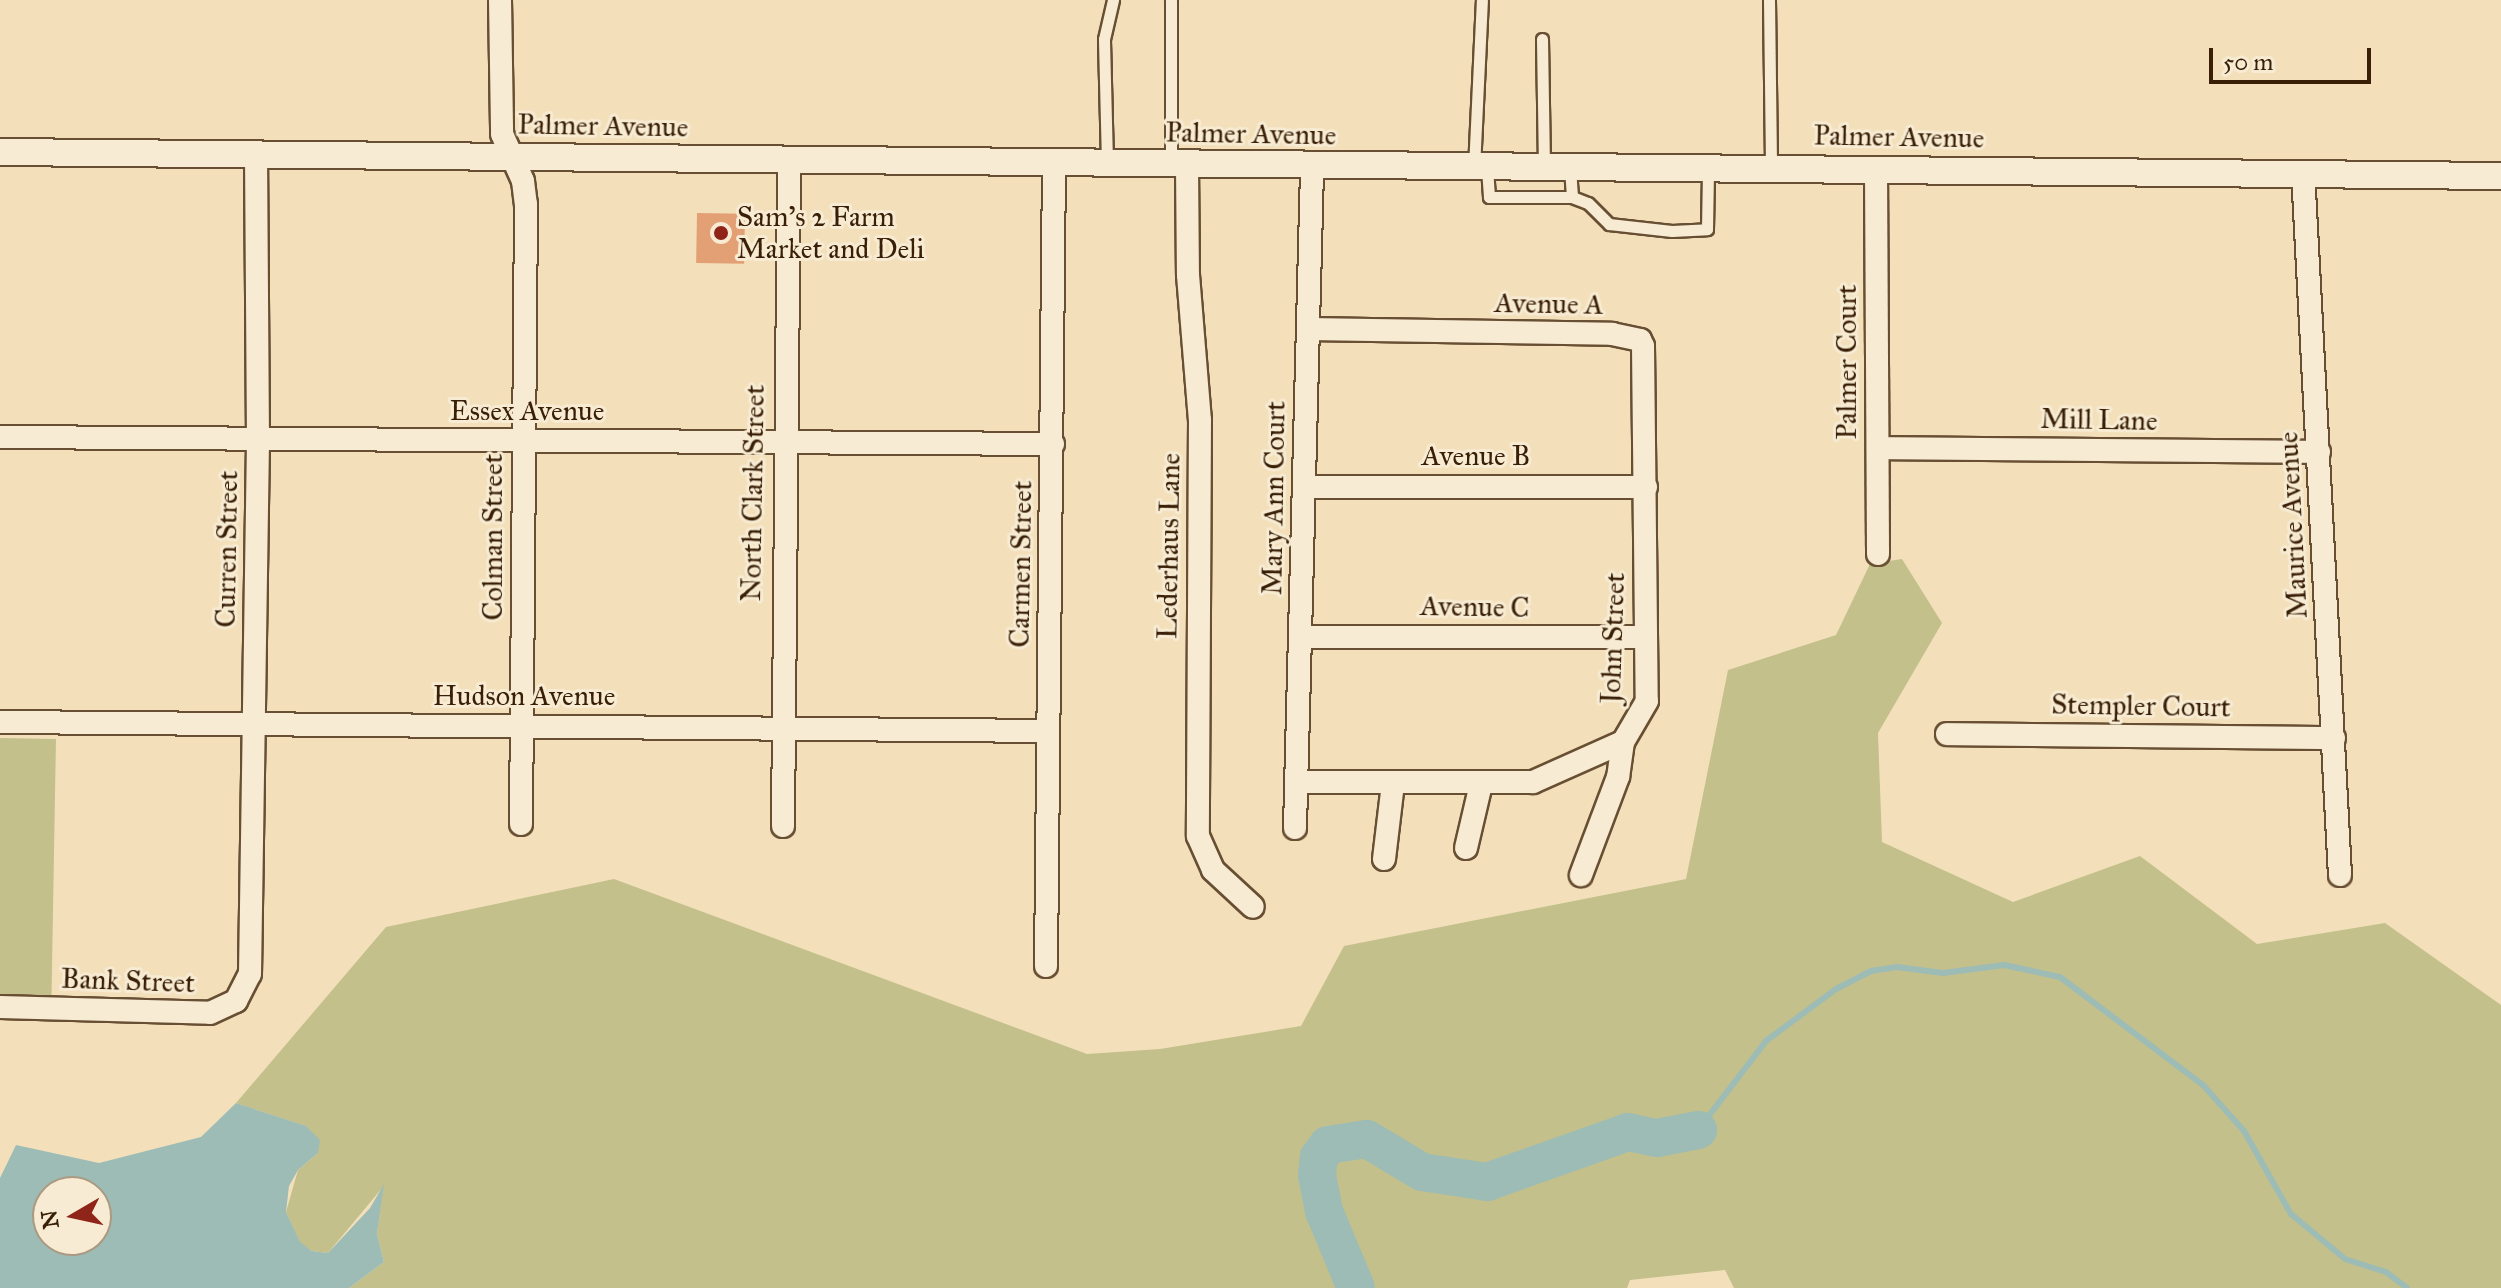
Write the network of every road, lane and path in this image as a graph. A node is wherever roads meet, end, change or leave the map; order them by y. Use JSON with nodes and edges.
{"nodes":[{"id":1,"x":500,"y":0,"type":"edge"},
{"id":2,"x":1113,"y":0,"type":"edge"},
{"id":3,"x":1171,"y":0,"type":"edge"},
{"id":4,"x":1482,"y":0,"type":"edge"},
{"id":5,"x":1769,"y":0,"type":"edge"},
{"id":6,"x":1542,"y":39,"type":"dead end"},
{"id":7,"x":0,"y":152,"type":"edge"},
{"id":8,"x":512,"y":156,"type":"junction"},
{"id":9,"x":256,"y":157,"type":"junction"},
{"id":10,"x":789,"y":160,"type":"junction"},
{"id":11,"x":1054,"y":163,"type":"junction"},
{"id":12,"x":1107,"y":164,"type":"junction"},
{"id":13,"x":1179,"y":165,"type":"junction"},
{"id":14,"x":1480,"y":168,"type":"junction"},
{"id":15,"x":1570,"y":168,"type":"junction"},
{"id":16,"x":1771,"y":168,"type":"junction"},
{"id":17,"x":1312,"y":169,"type":"junction"},
{"id":18,"x":1544,"y":169,"type":"junction"},
{"id":19,"x":1876,"y":169,"type":"junction"},
{"id":20,"x":1708,"y":170,"type":"junction"},
{"id":21,"x":2303,"y":172,"type":"junction"},
{"id":22,"x":2501,"y":176,"type":"edge"},
{"id":23,"x":1572,"y":197,"type":"junction"},
{"id":24,"x":1308,"y":329,"type":"junction"},
{"id":25,"x":0,"y":437,"type":"edge"},
{"id":26,"x":258,"y":440,"type":"junction"},
{"id":27,"x":523,"y":441,"type":"junction"},
{"id":28,"x":784,"y":444,"type":"junction"},
{"id":29,"x":1053,"y":444,"type":"junction"},
{"id":30,"x":1878,"y":448,"type":"junction"},
{"id":31,"x":2319,"y":452,"type":"junction"},
{"id":32,"x":1305,"y":487,"type":"junction"},
{"id":33,"x":1646,"y":487,"type":"junction"},
{"id":34,"x":1878,"y":554,"type":"dead end"},
{"id":35,"x":1303,"y":637,"type":"junction"},
{"id":36,"x":1646,"y":637,"type":"junction"},
{"id":37,"x":0,"y":722,"type":"edge"},
{"id":38,"x":255,"y":724,"type":"junction"},
{"id":39,"x":522,"y":726,"type":"junction"},
{"id":40,"x":782,"y":728,"type":"junction"},
{"id":41,"x":1048,"y":731,"type":"junction"},
{"id":42,"x":1947,"y":734,"type":"dead end"},
{"id":43,"x":2334,"y":738,"type":"junction"},
{"id":44,"x":1623,"y":742,"type":"junction"},
{"id":45,"x":1297,"y":782,"type":"junction"},
{"id":46,"x":1393,"y":784,"type":"junction"},
{"id":47,"x":1481,"y":784,"type":"junction"},
{"id":48,"x":521,"y":824,"type":"dead end"},
{"id":49,"x":783,"y":826,"type":"dead end"},
{"id":50,"x":1295,"y":828,"type":"dead end"},
{"id":51,"x":1466,"y":848,"type":"dead end"},
{"id":52,"x":1384,"y":859,"type":"dead end"},
{"id":53,"x":1581,"y":875,"type":"dead end"},
{"id":54,"x":2340,"y":875,"type":"dead end"},
{"id":55,"x":1253,"y":907,"type":"dead end"},
{"id":56,"x":252,"y":942,"type":"joint"},
{"id":57,"x":1046,"y":966,"type":"dead end"},
{"id":58,"x":0,"y":1007,"type":"edge"}],
"edges":[{"from":1,"to":8,"type":"street","name":"Colman Street"},
{"from":2,"to":12,"type":"lane"},
{"from":3,"to":13,"type":"lane"},
{"from":4,"to":14,"type":"lane"},
{"from":5,"to":16,"type":"lane"},
{"from":6,"to":18,"type":"lane"},
{"from":7,"to":9,"type":"street","name":"Palmer Avenue"},
{"from":8,"to":9,"type":"street","name":"Palmer Avenue"},
{"from":8,"to":10,"type":"street","name":"Palmer Avenue"},
{"from":8,"to":27,"type":"street","name":"Colman Street"},
{"from":9,"to":26,"type":"street","name":"Curren Street"},
{"from":10,"to":11,"type":"street","name":"Palmer Avenue"},
{"from":10,"to":28,"type":"street","name":"North Clark Street"},
{"from":11,"to":12,"type":"street","name":"Palmer Avenue"},
{"from":11,"to":29,"type":"street","name":"Carmen Street"},
{"from":12,"to":13,"type":"street","name":"Palmer Avenue"},
{"from":13,"to":17,"type":"street","name":"Palmer Avenue"},
{"from":13,"to":55,"type":"street","name":"Lederhaus Lane"},
{"from":14,"to":17,"type":"street","name":"Palmer Avenue"},
{"from":14,"to":18,"type":"street","name":"Palmer Avenue"},
{"from":14,"to":23,"type":"lane"},
{"from":15,"to":18,"type":"street","name":"Palmer Avenue"},
{"from":15,"to":20,"type":"street","name":"Palmer Avenue"},
{"from":15,"to":23,"type":"lane"},
{"from":16,"to":19,"type":"street","name":"Palmer Avenue"},
{"from":16,"to":20,"type":"street","name":"Palmer Avenue"},
{"from":17,"to":24,"type":"street","name":"Mary Ann Court"},
{"from":19,"to":21,"type":"street","name":"Palmer Avenue"},
{"from":19,"to":30,"type":"street","name":"Palmer Court"},
{"from":20,"to":23,"type":"lane"},
{"from":21,"to":22,"type":"street","name":"Palmer Avenue"},
{"from":21,"to":31,"type":"street","name":"Maurice Avenue"},
{"from":24,"to":32,"type":"street","name":"Mary Ann Court"},
{"from":24,"to":33,"type":"street","name":"Avenue A"},
{"from":25,"to":26,"type":"street","name":"Essex Avenue"},
{"from":26,"to":27,"type":"street","name":"Essex Avenue"},
{"from":26,"to":38,"type":"street","name":"Curren Street"},
{"from":27,"to":28,"type":"street","name":"Essex Avenue"},
{"from":27,"to":39,"type":"street","name":"Colman Street"},
{"from":28,"to":29,"type":"street","name":"Essex Avenue"},
{"from":28,"to":40,"type":"street","name":"North Clark Street"},
{"from":29,"to":41,"type":"street","name":"Carmen Street"},
{"from":30,"to":31,"type":"street","name":"Mill Lane"},
{"from":30,"to":34,"type":"street","name":"Palmer Court"},
{"from":31,"to":43,"type":"street","name":"Maurice Avenue"},
{"from":32,"to":33,"type":"street","name":"Avenue B"},
{"from":32,"to":35,"type":"street","name":"Mary Ann Court"},
{"from":33,"to":36,"type":"street","name":"John Street"},
{"from":35,"to":36,"type":"street","name":"Avenue C"},
{"from":35,"to":45,"type":"street","name":"Mary Ann Court"},
{"from":36,"to":44,"type":"street","name":"John Street"},
{"from":37,"to":38,"type":"street","name":"Hudson Avenue"},
{"from":38,"to":39,"type":"street","name":"Hudson Avenue"},
{"from":38,"to":56,"type":"street","name":"Curren Street"},
{"from":39,"to":40,"type":"street","name":"Hudson Avenue"},
{"from":39,"to":48,"type":"street","name":"Colman Street"},
{"from":40,"to":41,"type":"street","name":"Hudson Avenue"},
{"from":40,"to":49,"type":"street","name":"North Clark Street"},
{"from":41,"to":57,"type":"street","name":"Carmen Street"},
{"from":42,"to":43,"type":"street","name":"Stempler Court"},
{"from":43,"to":54,"type":"street","name":"Maurice Avenue"},
{"from":44,"to":47,"type":"street"},
{"from":44,"to":53,"type":"street","name":"John Street"},
{"from":45,"to":46,"type":"street"},
{"from":45,"to":50,"type":"street","name":"Mary Ann Court"},
{"from":46,"to":47,"type":"street"},
{"from":46,"to":52,"type":"street"},
{"from":47,"to":51,"type":"street"},
{"from":56,"to":58,"type":"street","name":"Bank Street"}]}
